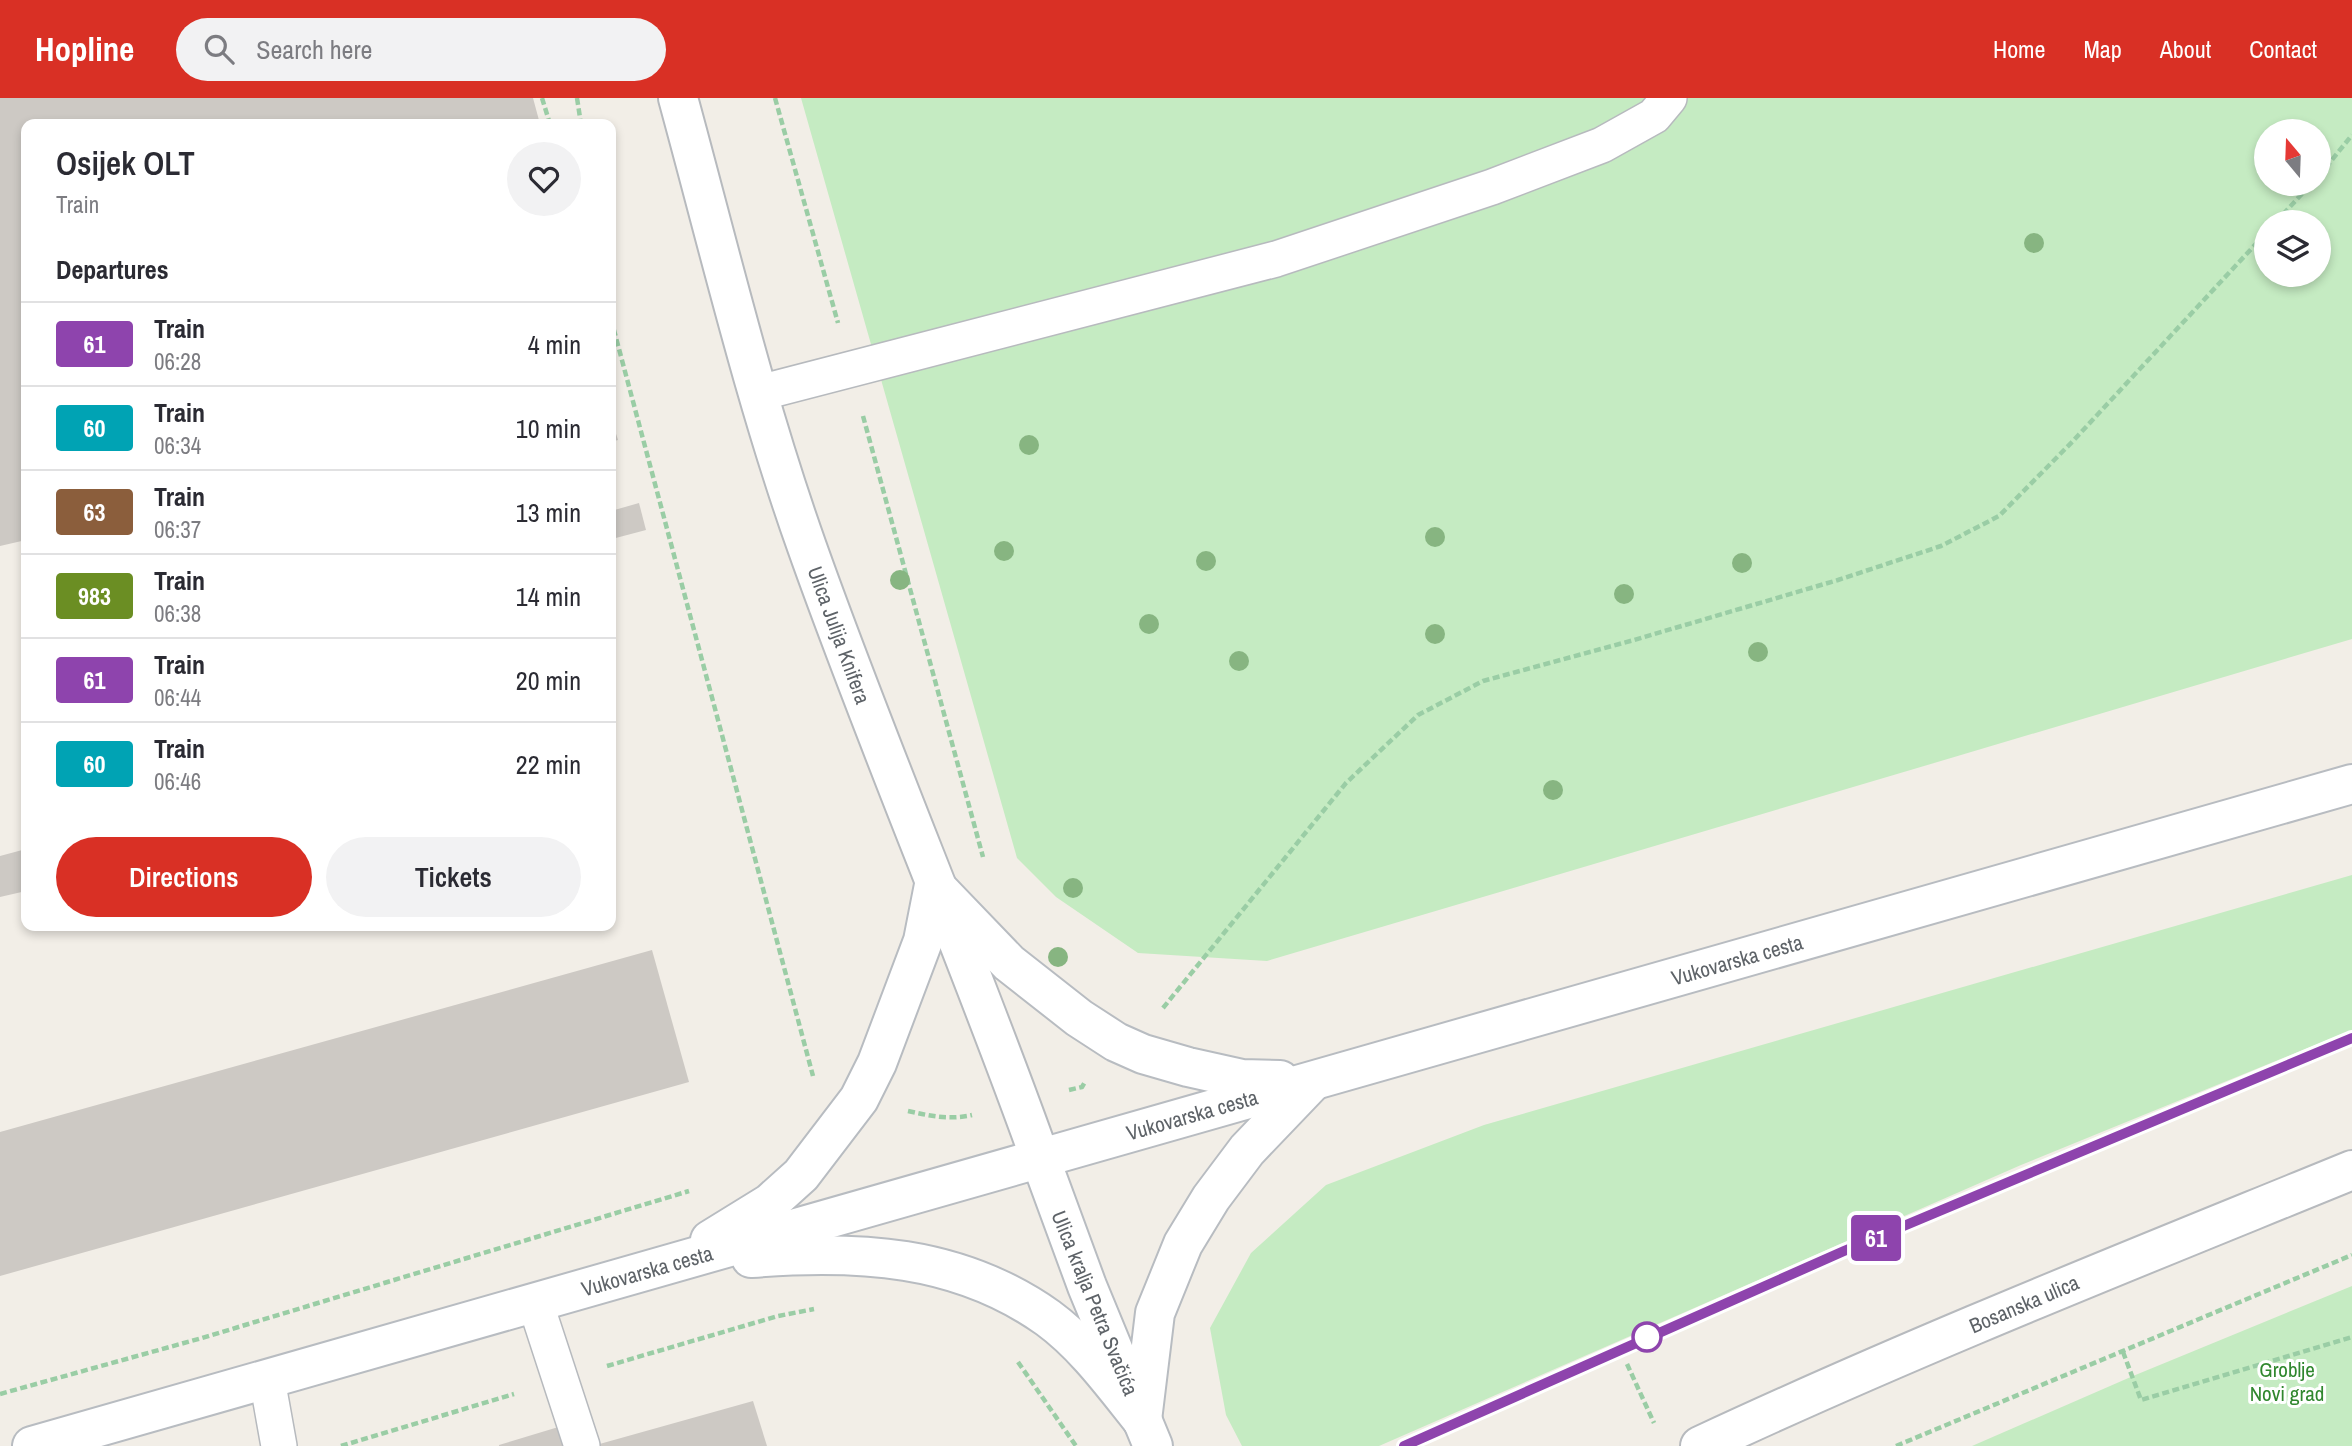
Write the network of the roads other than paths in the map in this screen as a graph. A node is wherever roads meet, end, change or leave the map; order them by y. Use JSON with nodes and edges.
{"nodes":[{"id":1,"x":678,"y":98,"type":"edge"},
{"id":2,"x":1669,"y":98,"type":"edge"},
{"id":3,"x":759,"y":393,"type":"junction"},
{"id":4,"x":2352,"y":784,"type":"edge"},
{"id":5,"x":934,"y":885,"type":"junction"},
{"id":6,"x":1314,"y":1081,"type":"junction"},
{"id":7,"x":1040,"y":1158,"type":"junction"},
{"id":8,"x":2352,"y":1170,"type":"edge"},
{"id":9,"x":669,"y":1265,"type":"junction"},
{"id":10,"x":535,"y":1302,"type":"junction"},
{"id":11,"x":267,"y":1379,"type":"junction"},
{"id":12,"x":1147,"y":1433,"type":"edge"},
{"id":13,"x":32,"y":1446,"type":"edge"},
{"id":14,"x":279,"y":1446,"type":"edge"},
{"id":15,"x":582,"y":1446,"type":"edge"},
{"id":16,"x":1700,"y":1446,"type":"edge"}],
"edges":[{"from":1,"to":3,"type":"main road","name":"Ulica Julija Knifera"},
{"from":2,"to":3,"type":"lane"},
{"from":3,"to":5,"type":"main road","name":"Ulica Julija Knifera"},
{"from":4,"to":6,"type":"main road","name":"Vukovarska cesta"},
{"from":5,"to":6,"type":"main road"},
{"from":5,"to":7,"type":"main road","name":"Ulica Julija Knifera"},
{"from":5,"to":9,"type":"main road"},
{"from":6,"to":7,"type":"main road","name":"Vukovarska cesta"},
{"from":6,"to":12,"type":"main road"},
{"from":7,"to":9,"type":"main road","name":"Vukovarska cesta"},
{"from":7,"to":12,"type":"main road","name":"Ulica kralja Petra Svačića"},
{"from":8,"to":16,"type":"main road","name":"Bosanska ulica"},
{"from":9,"to":10,"type":"main road","name":"Vukovarska cesta"},
{"from":9,"to":12,"type":"main road"},
{"from":10,"to":11,"type":"main road","name":"Vukovarska cesta"},
{"from":10,"to":15,"type":"lane"},
{"from":11,"to":13,"type":"main road","name":"Vukovarska cesta"},
{"from":11,"to":14,"type":"lane"}]}
